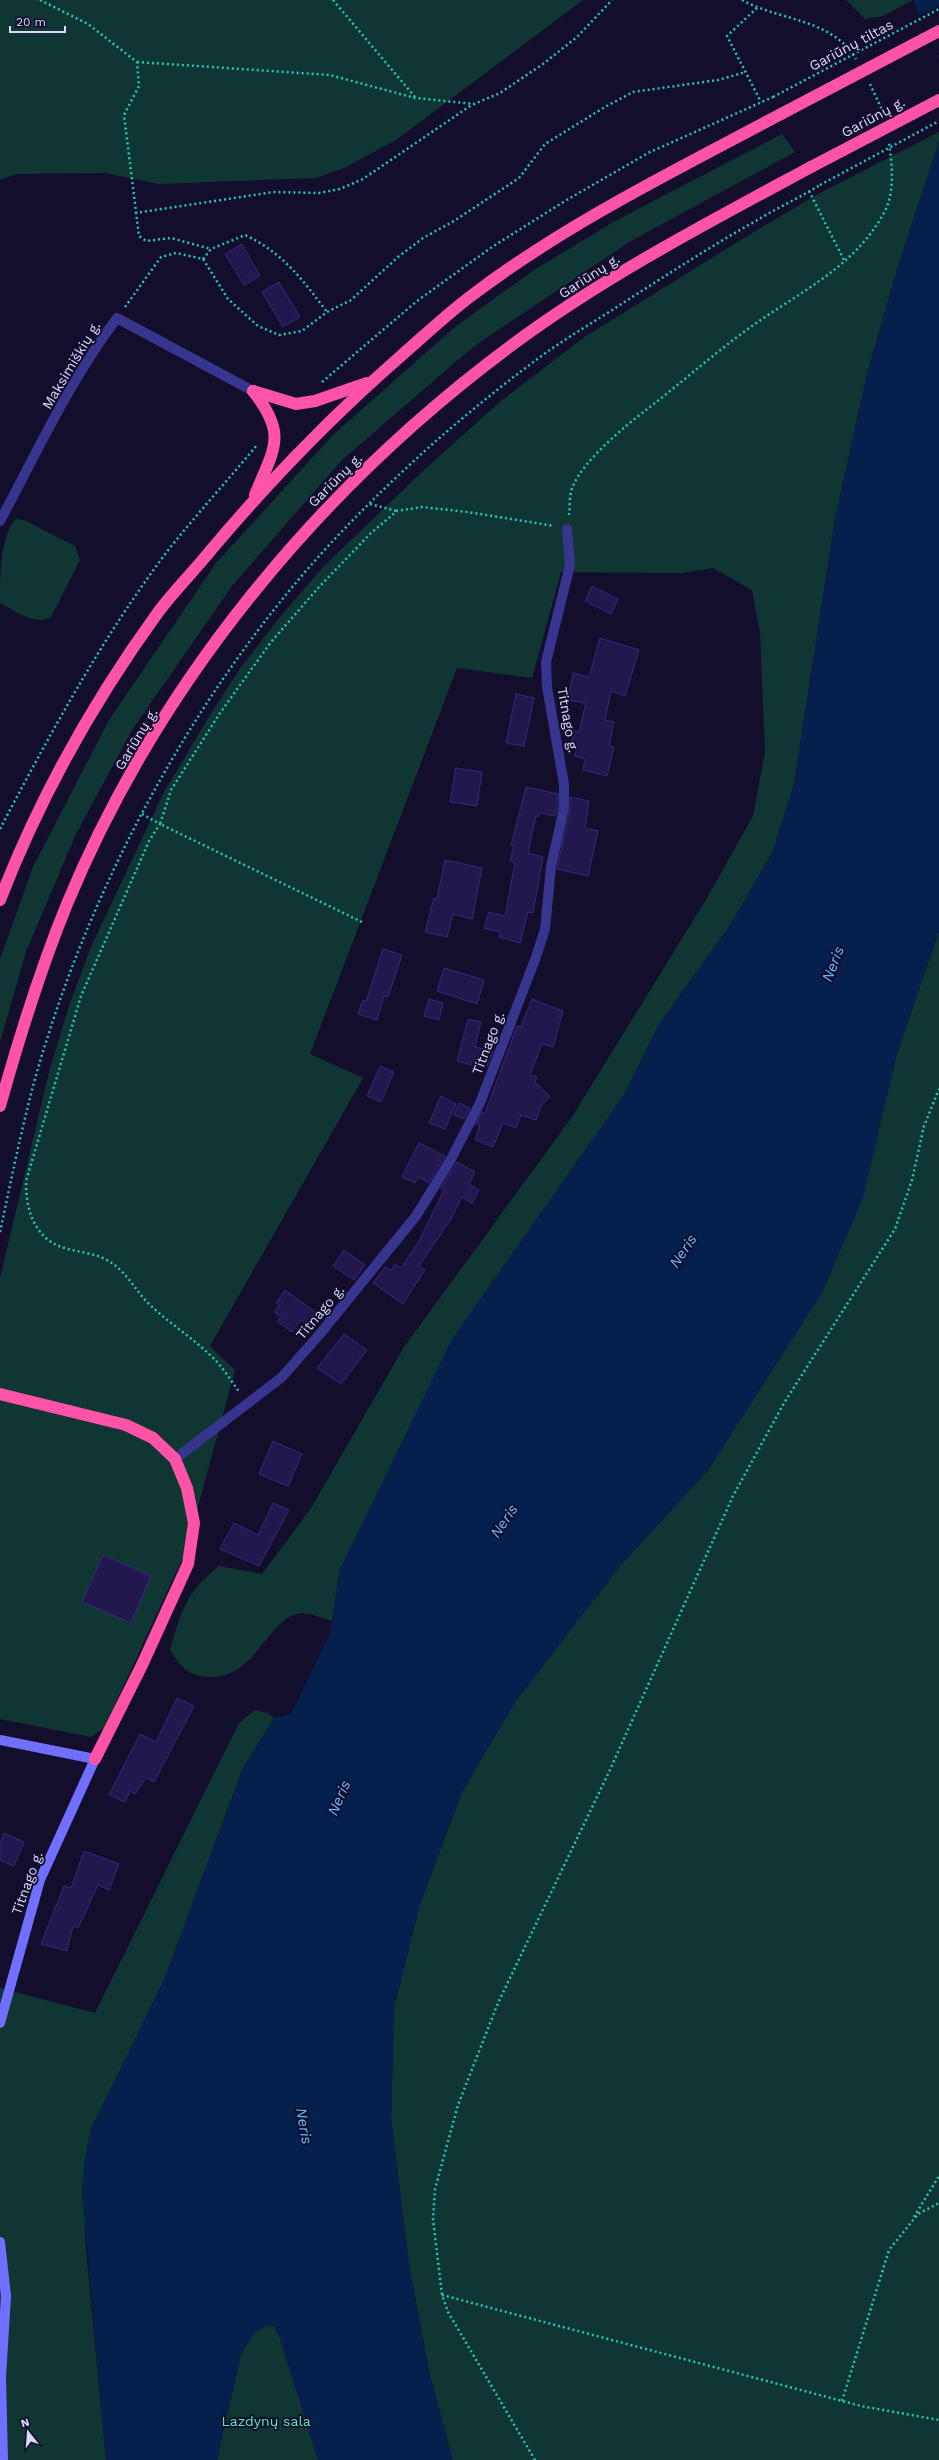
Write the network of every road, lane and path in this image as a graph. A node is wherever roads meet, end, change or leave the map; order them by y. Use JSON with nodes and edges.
{"nodes":[{"id":1,"x":40,"y":0,"type":"edge"},
{"id":2,"x":333,"y":0,"type":"edge"},
{"id":3,"x":612,"y":0,"type":"edge"},
{"id":4,"x":742,"y":0,"type":"edge"},
{"id":5,"x":757,"y":8,"type":"junction"},
{"id":6,"x":939,"y":9,"type":"edge"},
{"id":7,"x":939,"y":31,"type":"edge"},
{"id":8,"x":137,"y":62,"type":"junction"},
{"id":9,"x":858,"y":64,"type":"dead end"},
{"id":10,"x":746,"y":72,"type":"junction"},
{"id":11,"x":866,"y":77,"type":"dead end"},
{"id":12,"x":772,"y":97,"type":"dead end"},
{"id":13,"x":415,"y":98,"type":"junction"},
{"id":14,"x":939,"y":100,"type":"edge"},
{"id":15,"x":761,"y":102,"type":"dead end"},
{"id":16,"x":474,"y":104,"type":"junction"},
{"id":17,"x":884,"y":116,"type":"dead end"},
{"id":18,"x":939,"y":121,"type":"edge"},
{"id":19,"x":888,"y":137,"type":"dead end"},
{"id":20,"x":809,"y":191,"type":"junction"},
{"id":21,"x":135,"y":213,"type":"junction"},
{"id":22,"x":211,"y":249,"type":"junction"},
{"id":23,"x":203,"y":258,"type":"junction"},
{"id":24,"x":845,"y":262,"type":"junction"},
{"id":25,"x":327,"y":312,"type":"junction"},
{"id":26,"x":117,"y":318,"type":"junction"},
{"id":27,"x":372,"y":382,"type":"junction"},
{"id":28,"x":253,"y":391,"type":"junction"},
{"id":29,"x":251,"y":503,"type":"junction"},
{"id":30,"x":370,"y":504,"type":"junction"},
{"id":31,"x":397,"y":511,"type":"junction"},
{"id":32,"x":0,"y":521,"type":"edge"},
{"id":33,"x":568,"y":529,"type":"junction"},
{"id":34,"x":142,"y":814,"type":"junction"},
{"id":35,"x":160,"y":824,"type":"junction"},
{"id":36,"x":0,"y":900,"type":"edge"},
{"id":37,"x":362,"y":922,"type":"dead end"},
{"id":38,"x":939,"y":1089,"type":"edge"},
{"id":39,"x":0,"y":1106,"type":"edge"},
{"id":40,"x":0,"y":1232,"type":"edge"},
{"id":41,"x":0,"y":1394,"type":"edge"},
{"id":42,"x":0,"y":1402,"type":"edge"},
{"id":43,"x":247,"y":1404,"type":"junction"},
{"id":44,"x":43,"y":1406,"type":"junction"},
{"id":45,"x":175,"y":1459,"type":"junction"},
{"id":46,"x":0,"y":1740,"type":"edge"},
{"id":47,"x":95,"y":1758,"type":"junction"},
{"id":48,"x":0,"y":2023,"type":"edge"},
{"id":49,"x":939,"y":2176,"type":"edge"},
{"id":50,"x":939,"y":2203,"type":"edge"},
{"id":51,"x":909,"y":2226,"type":"junction"},
{"id":52,"x":0,"y":2242,"type":"edge"},
{"id":53,"x":442,"y":2294,"type":"junction"},
{"id":54,"x":842,"y":2401,"type":"junction"},
{"id":55,"x":939,"y":2420,"type":"edge"},
{"id":56,"x":4,"y":2460,"type":"edge"},
{"id":57,"x":535,"y":2460,"type":"edge"}],
"edges":[{"from":1,"to":8,"type":"path"},
{"from":2,"to":13,"type":"path"},
{"from":3,"to":16,"type":"path"},
{"from":4,"to":5,"type":"path"},
{"from":5,"to":9,"type":"path"},
{"from":5,"to":10,"type":"path"},
{"from":6,"to":12,"type":"path","name":"Gariūnų tiltas","bridge":true},
{"from":7,"to":27,"type":"highway","bridge":true},
{"from":8,"to":13,"type":"path"},
{"from":8,"to":21,"type":"path"},
{"from":10,"to":15,"type":"path"},
{"from":10,"to":25,"type":"path"},
{"from":11,"to":17,"type":"path"},
{"from":13,"to":16,"type":"path"},
{"from":14,"to":39,"type":"highway","name":"Gariūnų g.","bridge":true},
{"from":16,"to":21,"type":"path"},
{"from":18,"to":20,"type":"path","bridge":true},
{"from":19,"to":24,"type":"path"},
{"from":20,"to":24,"type":"path"},
{"from":20,"to":30,"type":"path"},
{"from":21,"to":22,"type":"path"},
{"from":22,"to":23,"type":"path"},
{"from":22,"to":25,"type":"path"},
{"from":23,"to":25,"type":"path"},
{"from":23,"to":26,"type":"path"},
{"from":24,"to":33,"type":"path"},
{"from":26,"to":28,"type":"street","name":"Maksimiškių g."},
{"from":26,"to":32,"type":"street","name":"Maksimiškių g."},
{"from":27,"to":28,"type":"highway"},
{"from":27,"to":29,"type":"highway"},
{"from":28,"to":29,"type":"highway"},
{"from":29,"to":36,"type":"highway"},
{"from":30,"to":31,"type":"path"},
{"from":30,"to":34,"type":"path"},
{"from":31,"to":33,"type":"path"},
{"from":31,"to":35,"type":"path"},
{"from":33,"to":43,"type":"street","name":"Titnago g."},
{"from":34,"to":35,"type":"path"},
{"from":34,"to":40,"type":"path"},
{"from":35,"to":37,"type":"path"},
{"from":35,"to":43,"type":"path"},
{"from":38,"to":53,"type":"path"},
{"from":41,"to":44,"type":"highway"},
{"from":42,"to":44,"type":"highway"},
{"from":43,"to":45,"type":"street","name":"Titnago g."},
{"from":44,"to":45,"type":"highway"},
{"from":45,"to":47,"type":"highway"},
{"from":46,"to":47,"type":"street"},
{"from":47,"to":48,"type":"street","name":"Titnago g."},
{"from":49,"to":51,"type":"path"},
{"from":50,"to":51,"type":"path"},
{"from":51,"to":54,"type":"path"},
{"from":52,"to":56,"type":"street"},
{"from":53,"to":54,"type":"path"},
{"from":53,"to":57,"type":"path"},
{"from":54,"to":55,"type":"path"}]}
